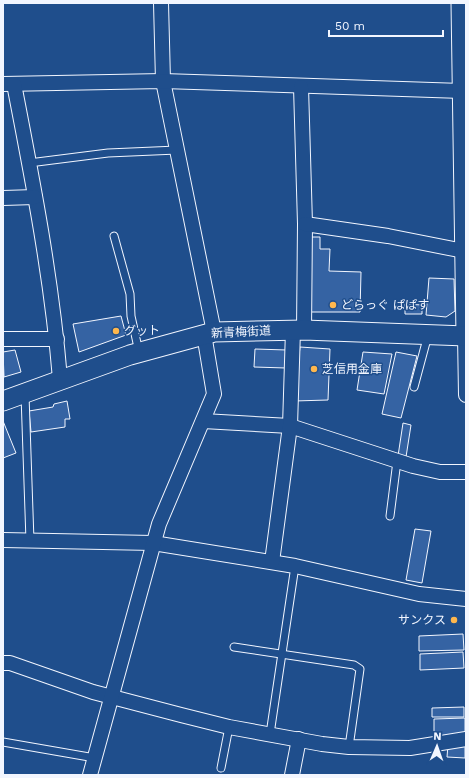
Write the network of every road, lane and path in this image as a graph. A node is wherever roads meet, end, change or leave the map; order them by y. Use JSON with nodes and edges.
{"nodes":[{"id":1,"x":161,"y":3,"type":"edge"},
{"id":2,"x":460,"y":3,"type":"edge"},
{"id":3,"x":164,"y":81,"type":"junction"},
{"id":4,"x":9,"y":84,"type":"edge"},
{"id":5,"x":301,"y":87,"type":"junction"},
{"id":6,"x":462,"y":91,"type":"junction"},
{"id":7,"x":464,"y":110,"type":"edge"},
{"id":8,"x":177,"y":150,"type":"junction"},
{"id":9,"x":29,"y":163,"type":"junction"},
{"id":10,"x":36,"y":197,"type":"junction"},
{"id":11,"x":3,"y":198,"type":"edge"},
{"id":12,"x":305,"y":224,"type":"junction"},
{"id":13,"x":114,"y":236,"type":"dead end"},
{"id":14,"x":464,"y":251,"type":"junction"},
{"id":15,"x":465,"y":297,"type":"edge"},
{"id":16,"x":299,"y":330,"type":"junction"},
{"id":17,"x":209,"y":333,"type":"junction"},
{"id":18,"x":428,"y":335,"type":"junction"},
{"id":19,"x":465,"y":336,"type":"edge"},
{"id":20,"x":3,"y":339,"type":"edge"},
{"id":21,"x":57,"y":339,"type":"junction"},
{"id":22,"x":139,"y":352,"type":"junction"},
{"id":23,"x":60,"y":379,"type":"junction"},
{"id":24,"x":414,"y":387,"type":"dead end"},
{"id":25,"x":25,"y":393,"type":"junction"},
{"id":26,"x":466,"y":395,"type":"edge"},
{"id":27,"x":3,"y":401,"type":"edge"},
{"id":28,"x":203,"y":421,"type":"junction"},
{"id":29,"x":290,"y":426,"type":"junction"},
{"id":30,"x":397,"y":461,"type":"junction"},
{"id":31,"x":466,"y":472,"type":"edge"},
{"id":32,"x":390,"y":516,"type":"dead end"},
{"id":33,"x":3,"y":540,"type":"edge"},
{"id":34,"x":30,"y":541,"type":"junction"},
{"id":35,"x":152,"y":543,"type":"junction"},
{"id":36,"x":272,"y":562,"type":"junction"},
{"id":37,"x":295,"y":566,"type":"junction"},
{"id":38,"x":466,"y":599,"type":"edge"},
{"id":39,"x":234,"y":647,"type":"dead end"},
{"id":40,"x":282,"y":654,"type":"junction"},
{"id":41,"x":3,"y":663,"type":"edge"},
{"id":42,"x":111,"y":696,"type":"junction"},
{"id":43,"x":229,"y":727,"type":"junction"},
{"id":44,"x":270,"y":734,"type":"junction"},
{"id":45,"x":466,"y":739,"type":"edge"},
{"id":46,"x":299,"y":740,"type":"junction"},
{"id":47,"x":3,"y":742,"type":"edge"},
{"id":48,"x":349,"y":747,"type":"junction"},
{"id":49,"x":95,"y":758,"type":"junction"},
{"id":50,"x":222,"y":768,"type":"dead end"},
{"id":51,"x":90,"y":775,"type":"edge"},
{"id":52,"x":292,"y":775,"type":"edge"}],
"edges":[{"from":1,"to":3,"type":"street"},
{"from":2,"to":6,"type":"street"},
{"from":3,"to":4,"type":"street"},
{"from":3,"to":5,"type":"street"},
{"from":3,"to":8,"type":"street"},
{"from":4,"to":9,"type":"street"},
{"from":5,"to":6,"type":"street"},
{"from":5,"to":12,"type":"street"},
{"from":6,"to":7,"type":"street"},
{"from":7,"to":14,"type":"street"},
{"from":8,"to":9,"type":"lane"},
{"from":8,"to":17,"type":"street"},
{"from":9,"to":10,"type":"street"},
{"from":10,"to":11,"type":"street"},
{"from":10,"to":21,"type":"street"},
{"from":12,"to":14,"type":"street"},
{"from":12,"to":16,"type":"street"},
{"from":13,"to":22,"type":"lane"},
{"from":14,"to":15,"type":"street"},
{"from":15,"to":19,"type":"street"},
{"from":16,"to":17,"type":"main road","name":"新青梅街道"},
{"from":16,"to":18,"type":"main road","name":"新青梅街道"},
{"from":16,"to":29,"type":"street"},
{"from":17,"to":22,"type":"main road","name":"新青梅街道"},
{"from":17,"to":28,"type":"street"},
{"from":18,"to":19,"type":"main road","name":"新青梅街道"},
{"from":18,"to":24,"type":"lane"},
{"from":19,"to":26,"type":"street"},
{"from":20,"to":21,"type":"street"},
{"from":21,"to":23,"type":"street"},
{"from":22,"to":23,"type":"main road","name":"新青梅街道"},
{"from":23,"to":25,"type":"main road","name":"新青梅街道"},
{"from":25,"to":27,"type":"main road","name":"新青梅街道"},
{"from":25,"to":34,"type":"lane"},
{"from":28,"to":29,"type":"street"},
{"from":28,"to":35,"type":"street"},
{"from":29,"to":30,"type":"street"},
{"from":29,"to":36,"type":"street"},
{"from":30,"to":31,"type":"street"},
{"from":30,"to":32,"type":"lane"},
{"from":33,"to":34,"type":"street"},
{"from":34,"to":35,"type":"street"},
{"from":35,"to":36,"type":"street"},
{"from":35,"to":42,"type":"street"},
{"from":36,"to":37,"type":"street"},
{"from":37,"to":38,"type":"street"},
{"from":37,"to":40,"type":"lane"},
{"from":39,"to":40,"type":"lane"},
{"from":40,"to":44,"type":"lane"},
{"from":40,"to":48,"type":"lane"},
{"from":41,"to":42,"type":"street"},
{"from":42,"to":43,"type":"street"},
{"from":42,"to":49,"type":"street"},
{"from":43,"to":44,"type":"street"},
{"from":43,"to":50,"type":"lane"},
{"from":44,"to":46,"type":"street"},
{"from":45,"to":48,"type":"street"},
{"from":46,"to":48,"type":"street"},
{"from":46,"to":52,"type":"street"},
{"from":47,"to":49,"type":"lane"},
{"from":49,"to":51,"type":"street"}]}
